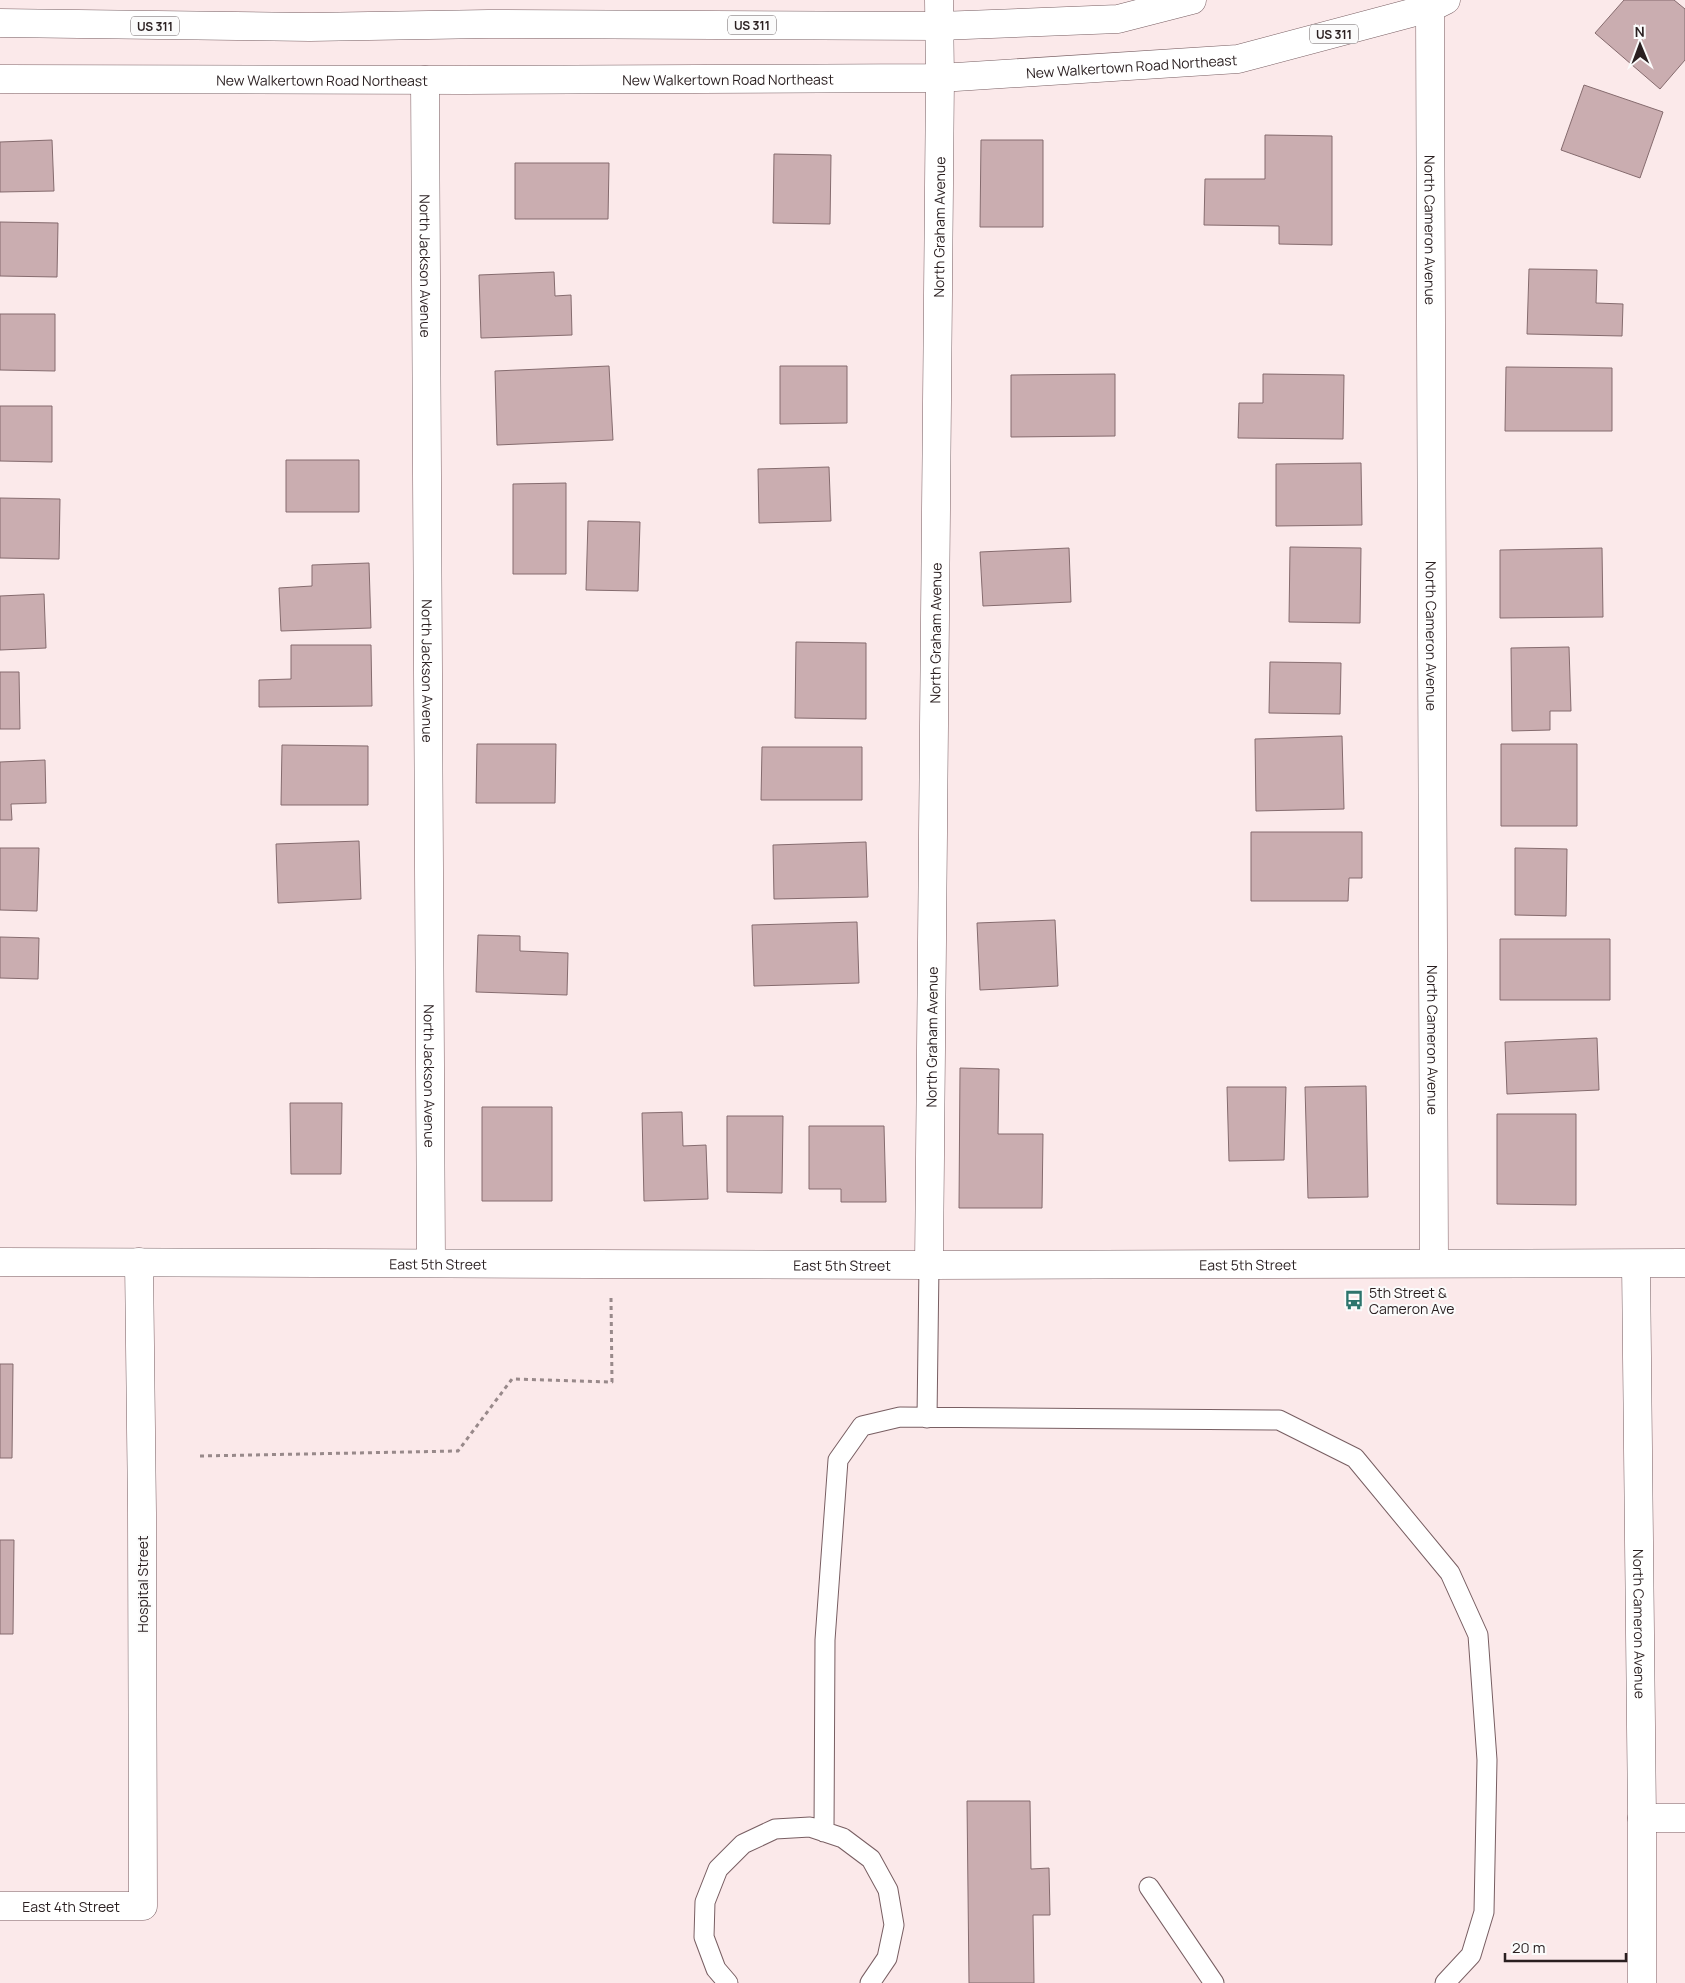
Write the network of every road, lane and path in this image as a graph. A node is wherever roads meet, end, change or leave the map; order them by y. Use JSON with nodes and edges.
{"nodes":[{"id":1,"x":1192,"y":0,"type":"edge"},
{"id":2,"x":1437,"y":3,"type":"edge"},
{"id":3,"x":939,"y":13,"type":"edge"},
{"id":4,"x":0,"y":23,"type":"edge"},
{"id":5,"x":940,"y":78,"type":"junction"},
{"id":6,"x":0,"y":79,"type":"edge"},
{"id":7,"x":425,"y":80,"type":"junction"},
{"id":8,"x":0,"y":1262,"type":"edge"},
{"id":9,"x":139,"y":1262,"type":"junction"},
{"id":10,"x":430,"y":1263,"type":"junction"},
{"id":11,"x":1434,"y":1263,"type":"junction"},
{"id":12,"x":1685,"y":1263,"type":"edge"},
{"id":13,"x":610,"y":1264,"type":"junction"},
{"id":14,"x":1636,"y":1264,"type":"junction"},
{"id":15,"x":929,"y":1265,"type":"junction"},
{"id":16,"x":928,"y":1418,"type":"junction"},
{"id":17,"x":200,"y":1456,"type":"dead end"},
{"id":18,"x":1642,"y":1818,"type":"junction"},
{"id":19,"x":1685,"y":1818,"type":"edge"},
{"id":20,"x":824,"y":1832,"type":"junction"},
{"id":21,"x":1149,"y":1887,"type":"dead end"},
{"id":22,"x":0,"y":1906,"type":"edge"},
{"id":23,"x":143,"y":1906,"type":"joint"},
{"id":24,"x":728,"y":1983,"type":"edge"},
{"id":25,"x":870,"y":1983,"type":"edge"},
{"id":26,"x":1214,"y":1983,"type":"edge"},
{"id":27,"x":1444,"y":1983,"type":"edge"},
{"id":28,"x":1642,"y":1983,"type":"edge"}],
"edges":[{"from":1,"to":3,"type":"street","number":"US 311"},
{"from":2,"to":5,"type":"street","name":"New Walkertown Road Northeast","number":"US 311"},
{"from":2,"to":11,"type":"street","name":"North Cameron Avenue"},
{"from":3,"to":4,"type":"street","number":"US 311"},
{"from":3,"to":5,"type":"street","name":"North Graham Avenue"},
{"from":5,"to":7,"type":"street","name":"New Walkertown Road Northeast","number":"US 311"},
{"from":5,"to":15,"type":"street","name":"North Graham Avenue"},
{"from":6,"to":7,"type":"street","name":"New Walkertown Road Northeast","number":"US 311"},
{"from":7,"to":10,"type":"street","name":"North Jackson Avenue"},
{"from":8,"to":9,"type":"street","name":"East 5th Street"},
{"from":9,"to":10,"type":"street","name":"East 5th Street"},
{"from":9,"to":23,"type":"street","name":"Hospital Street"},
{"from":10,"to":13,"type":"street","name":"East 5th Street"},
{"from":11,"to":14,"type":"street","name":"East 5th Street"},
{"from":11,"to":15,"type":"street","name":"East 5th Street"},
{"from":12,"to":14,"type":"street","name":"East 5th Street"},
{"from":13,"to":15,"type":"street","name":"East 5th Street"},
{"from":13,"to":17,"type":"path"},
{"from":14,"to":18,"type":"street","name":"North Cameron Avenue"},
{"from":15,"to":16,"type":"lane"},
{"from":16,"to":20,"type":"lane"},
{"from":16,"to":27,"type":"lane"},
{"from":18,"to":19,"type":"street"},
{"from":18,"to":28,"type":"street","name":"North Cameron Avenue"},
{"from":20,"to":24,"type":"lane"},
{"from":20,"to":25,"type":"lane"},
{"from":21,"to":26,"type":"lane"},
{"from":22,"to":23,"type":"street","name":"East 4th Street"}]}
